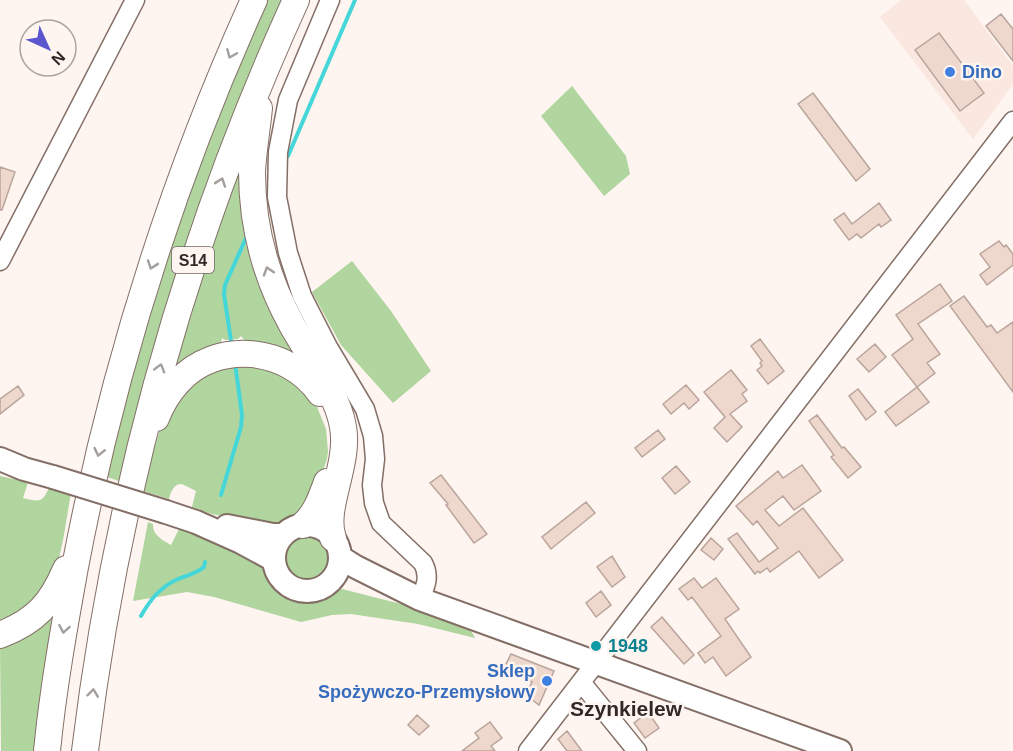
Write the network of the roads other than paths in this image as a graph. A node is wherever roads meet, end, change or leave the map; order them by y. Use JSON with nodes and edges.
{"nodes":[{"id":1,"x":135,"y":0,"type":"edge"},
{"id":2,"x":254,"y":0,"type":"edge"},
{"id":3,"x":296,"y":0,"type":"edge"},
{"id":4,"x":330,"y":0,"type":"edge"},
{"id":5,"x":268,"y":61,"type":"junction"},
{"id":6,"x":1013,"y":121,"type":"edge"},
{"id":7,"x":0,"y":261,"type":"edge"},
{"id":8,"x":0,"y":459,"type":"edge"},
{"id":9,"x":135,"y":465,"type":"junction"},
{"id":10,"x":0,"y":468,"type":"edge"},
{"id":11,"x":24,"y":469,"type":"junction"},
{"id":12,"x":196,"y":522,"type":"junction"},
{"id":13,"x":82,"y":530,"type":"junction"},
{"id":14,"x":293,"y":530,"type":"junction"},
{"id":15,"x":337,"y":548,"type":"junction"},
{"id":16,"x":274,"y":560,"type":"junction"},
{"id":17,"x":330,"y":581,"type":"junction"},
{"id":18,"x":416,"y":597,"type":"junction"},
{"id":19,"x":0,"y":635,"type":"edge"},
{"id":20,"x":596,"y":661,"type":"junction"},
{"id":21,"x":581,"y":682,"type":"junction"},
{"id":22,"x":47,"y":751,"type":"edge"},
{"id":23,"x":86,"y":751,"type":"edge"},
{"id":24,"x":528,"y":751,"type":"edge"},
{"id":25,"x":637,"y":751,"type":"edge"},
{"id":26,"x":840,"y":751,"type":"edge"}],
"edges":[{"from":1,"to":7,"type":"street"},
{"from":2,"to":13,"type":"highway","number":"S14","one_way":true},
{"from":3,"to":5,"type":"highway","number":"S14"},
{"from":4,"to":18,"type":"street"},
{"from":9,"to":5,"type":"highway","number":"S14","one_way":true},
{"from":15,"to":5,"type":"highway","one_way":true},
{"from":6,"to":20,"type":"street"},
{"from":8,"to":11,"type":"main road"},
{"from":9,"to":14,"type":"highway"},
{"from":23,"to":9,"type":"highway","number":"S14","one_way":true},
{"from":10,"to":11,"type":"main road"},
{"from":11,"to":12,"type":"main road","bridge":true},
{"from":12,"to":14,"type":"main road"},
{"from":12,"to":16,"type":"main road"},
{"from":13,"to":19,"type":"highway"},
{"from":13,"to":22,"type":"highway","number":"S14","one_way":true},
{"from":14,"to":15,"type":"main road"},
{"from":14,"to":16,"type":"main road"},
{"from":15,"to":17,"type":"main road"},
{"from":15,"to":18,"type":"main road"},
{"from":16,"to":17,"type":"main road"},
{"from":17,"to":18,"type":"main road"},
{"from":18,"to":20,"type":"main road"},
{"from":20,"to":21,"type":"street"},
{"from":20,"to":26,"type":"main road"},
{"from":21,"to":24,"type":"street"},
{"from":21,"to":25,"type":"street"}]}
